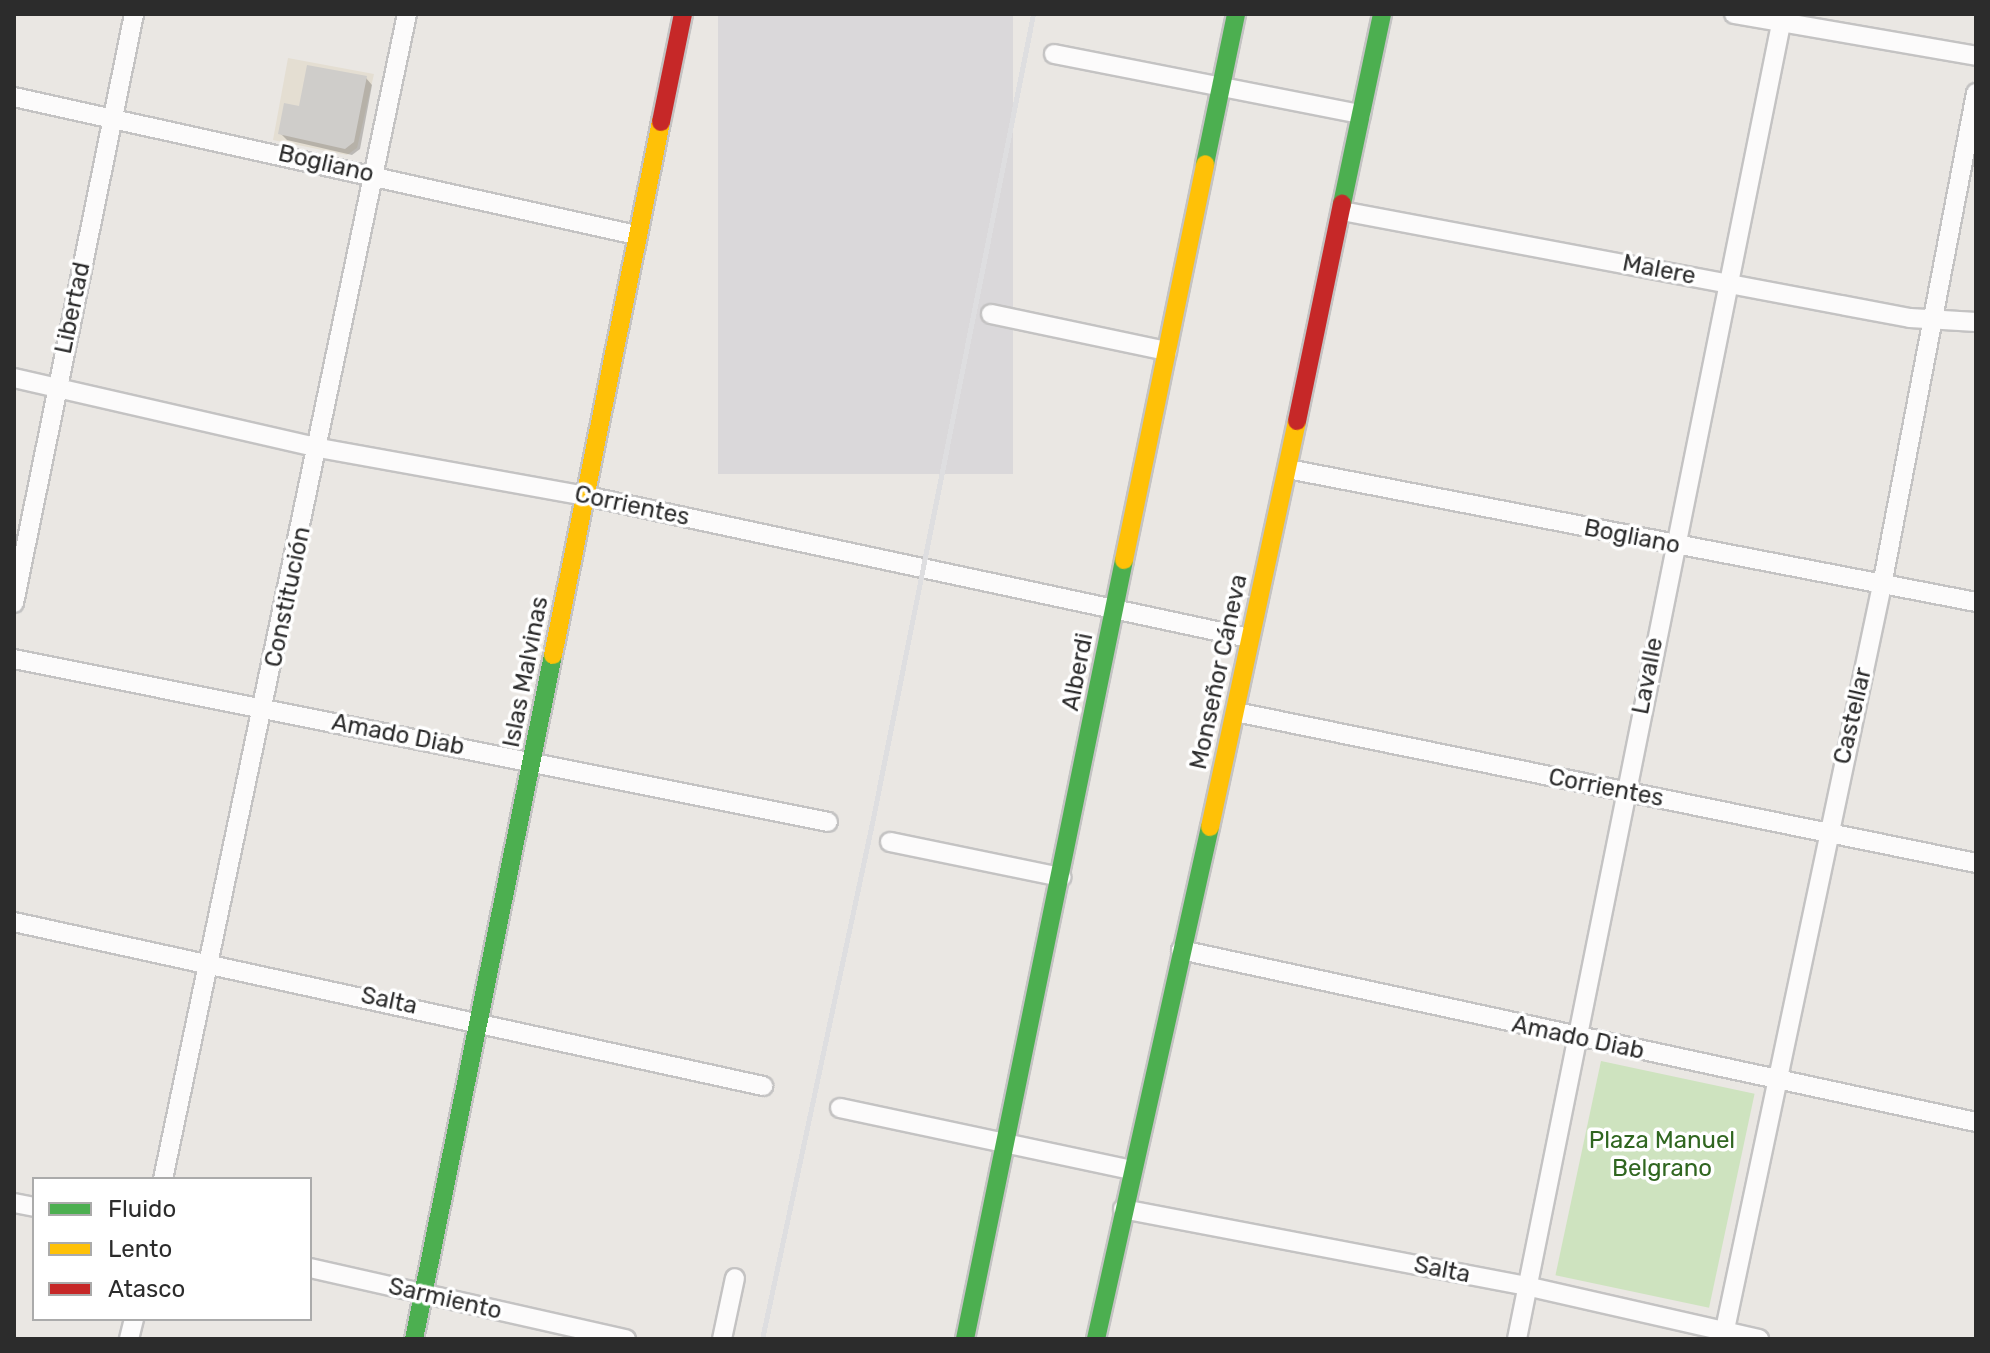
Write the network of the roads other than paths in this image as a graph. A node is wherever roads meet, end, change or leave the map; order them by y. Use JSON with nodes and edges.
{"nodes":[{"id":1,"x":134,"y":14,"type":"edge"},
{"id":2,"x":407,"y":14,"type":"edge"},
{"id":3,"x":683,"y":14,"type":"edge"},
{"id":4,"x":1236,"y":14,"type":"edge"},
{"id":5,"x":1382,"y":14,"type":"edge"},
{"id":6,"x":1734,"y":14,"type":"edge"},
{"id":7,"x":1782,"y":19,"type":"edge"},
{"id":8,"x":1054,"y":54,"type":"dead end"},
{"id":9,"x":1976,"y":56,"type":"edge"},
{"id":10,"x":1220,"y":86,"type":"junction"},
{"id":11,"x":1976,"y":93,"type":"edge"},
{"id":12,"x":14,"y":97,"type":"edge"},
{"id":13,"x":1361,"y":114,"type":"junction"},
{"id":14,"x":113,"y":116,"type":"junction"},
{"id":15,"x":375,"y":175,"type":"junction"},
{"id":16,"x":1342,"y":211,"type":"junction"},
{"id":17,"x":636,"y":235,"type":"junction"},
{"id":18,"x":1730,"y":284,"type":"junction"},
{"id":19,"x":991,"y":314,"type":"dead end"},
{"id":20,"x":1930,"y":317,"type":"junction"},
{"id":21,"x":1976,"y":322,"type":"edge"},
{"id":22,"x":1167,"y":351,"type":"junction"},
{"id":23,"x":14,"y":378,"type":"edge"},
{"id":24,"x":57,"y":386,"type":"junction"},
{"id":25,"x":319,"y":448,"type":"junction"},
{"id":26,"x":1288,"y":469,"type":"junction"},
{"id":27,"x":586,"y":496,"type":"junction"},
{"id":28,"x":1674,"y":545,"type":"junction"},
{"id":29,"x":1882,"y":585,"type":"junction"},
{"id":30,"x":1976,"y":602,"type":"edge"},
{"id":31,"x":14,"y":603,"type":"edge"},
{"id":32,"x":1115,"y":610,"type":"junction"},
{"id":33,"x":1249,"y":638,"type":"junction"},
{"id":34,"x":14,"y":659,"type":"edge"},
{"id":35,"x":264,"y":710,"type":"junction"},
{"id":36,"x":1236,"y":712,"type":"junction"},
{"id":37,"x":533,"y":760,"type":"junction"},
{"id":38,"x":1624,"y":793,"type":"junction"},
{"id":39,"x":828,"y":822,"type":"dead end"},
{"id":40,"x":1827,"y":831,"type":"junction"},
{"id":41,"x":890,"y":842,"type":"dead end"},
{"id":42,"x":1976,"y":863,"type":"edge"},
{"id":43,"x":1061,"y":877,"type":"junction"},
{"id":44,"x":14,"y":922,"type":"edge"},
{"id":45,"x":1181,"y":950,"type":"junction"},
{"id":46,"x":208,"y":962,"type":"junction"},
{"id":47,"x":481,"y":1021,"type":"junction"},
{"id":48,"x":1576,"y":1037,"type":"junction"},
{"id":49,"x":1780,"y":1080,"type":"junction"},
{"id":50,"x":763,"y":1086,"type":"dead end"},
{"id":51,"x":840,"y":1108,"type":"dead end"},
{"id":52,"x":1976,"y":1122,"type":"edge"},
{"id":53,"x":1005,"y":1140,"type":"junction"},
{"id":54,"x":1131,"y":1170,"type":"junction"},
{"id":55,"x":163,"y":1177,"type":"edge"},
{"id":56,"x":1123,"y":1209,"type":"junction"},
{"id":57,"x":312,"y":1268,"type":"edge"},
{"id":58,"x":735,"y":1278,"type":"dead end"},
{"id":59,"x":1526,"y":1286,"type":"junction"},
{"id":60,"x":424,"y":1295,"type":"junction"},
{"id":61,"x":1723,"y":1335,"type":"edge"},
{"id":62,"x":414,"y":1339,"type":"edge"},
{"id":63,"x":626,"y":1339,"type":"edge"},
{"id":64,"x":722,"y":1339,"type":"edge"},
{"id":65,"x":965,"y":1339,"type":"edge"},
{"id":66,"x":1096,"y":1339,"type":"edge"},
{"id":67,"x":1517,"y":1339,"type":"edge"},
{"id":68,"x":1759,"y":1339,"type":"edge"}],
"edges":[{"from":1,"to":14,"type":"street","name":"Libertad"},
{"from":2,"to":15,"type":"street","name":"Constitución"},
{"from":3,"to":17,"type":"street","name":"Islas Malvinas"},
{"from":4,"to":10,"type":"street","name":"Alberdi"},
{"from":5,"to":13,"type":"street","name":"Monseñor Cáneva"},
{"from":6,"to":7,"type":"street"},
{"from":7,"to":9,"type":"street"},
{"from":7,"to":18,"type":"street","name":"Lavalle"},
{"from":8,"to":10,"type":"street"},
{"from":10,"to":13,"type":"street"},
{"from":10,"to":22,"type":"street","name":"Alberdi"},
{"from":11,"to":20,"type":"street","name":"Castellar"},
{"from":12,"to":14,"type":"street","name":"Bogliano"},
{"from":13,"to":16,"type":"street","name":"Monseñor Cáneva"},
{"from":14,"to":15,"type":"street","name":"Bogliano"},
{"from":14,"to":24,"type":"street","name":"Libertad"},
{"from":15,"to":17,"type":"street","name":"Bogliano"},
{"from":15,"to":25,"type":"street","name":"Constitución"},
{"from":16,"to":18,"type":"street","name":"Malere"},
{"from":16,"to":26,"type":"street","name":"Monseñor Cáneva"},
{"from":17,"to":27,"type":"street","name":"Islas Malvinas"},
{"from":18,"to":20,"type":"street","name":"Malere"},
{"from":18,"to":28,"type":"street","name":"Lavalle"},
{"from":19,"to":22,"type":"street"},
{"from":20,"to":21,"type":"street","name":"Malere"},
{"from":20,"to":29,"type":"street","name":"Castellar"},
{"from":22,"to":32,"type":"street","name":"Alberdi"},
{"from":23,"to":24,"type":"street","name":"Corrientes"},
{"from":24,"to":25,"type":"street","name":"Corrientes"},
{"from":24,"to":31,"type":"street","name":"Libertad"},
{"from":25,"to":27,"type":"street","name":"Corrientes"},
{"from":25,"to":35,"type":"street","name":"Constitución"},
{"from":26,"to":28,"type":"street","name":"Bogliano"},
{"from":26,"to":33,"type":"street","name":"Monseñor Cáneva"},
{"from":27,"to":32,"type":"street","name":"Corrientes"},
{"from":27,"to":37,"type":"street","name":"Islas Malvinas"},
{"from":28,"to":29,"type":"street","name":"Bogliano"},
{"from":28,"to":38,"type":"street","name":"Lavalle"},
{"from":29,"to":30,"type":"street","name":"Bogliano"},
{"from":29,"to":40,"type":"street","name":"Castellar"},
{"from":32,"to":33,"type":"street","name":"Corrientes"},
{"from":32,"to":43,"type":"street","name":"Alberdi"},
{"from":33,"to":36,"type":"street","name":"Monseñor Cáneva"},
{"from":34,"to":35,"type":"street","name":"Amado Diab"},
{"from":35,"to":37,"type":"street","name":"Amado Diab"},
{"from":35,"to":46,"type":"street","name":"Constitución"},
{"from":36,"to":38,"type":"street","name":"Corrientes"},
{"from":36,"to":45,"type":"street","name":"Monseñor Cáneva"},
{"from":37,"to":39,"type":"street","name":"Amado Diab"},
{"from":37,"to":47,"type":"street","name":"Islas Malvinas"},
{"from":38,"to":40,"type":"street","name":"Corrientes"},
{"from":38,"to":48,"type":"street","name":"Lavalle"},
{"from":40,"to":42,"type":"street","name":"Corrientes"},
{"from":40,"to":49,"type":"street","name":"Castellar"},
{"from":41,"to":43,"type":"street"},
{"from":43,"to":53,"type":"street","name":"Alberdi"},
{"from":44,"to":46,"type":"street","name":"Salta"},
{"from":45,"to":48,"type":"street","name":"Amado Diab"},
{"from":45,"to":54,"type":"street","name":"Monseñor Cáneva"},
{"from":46,"to":47,"type":"street","name":"Salta"},
{"from":46,"to":55,"type":"street","name":"Constitución"},
{"from":47,"to":50,"type":"street","name":"Salta"},
{"from":47,"to":60,"type":"street","name":"Islas Malvinas"},
{"from":48,"to":49,"type":"street","name":"Amado Diab"},
{"from":48,"to":59,"type":"street","name":"Lavalle"},
{"from":49,"to":52,"type":"street","name":"Amado Diab"},
{"from":49,"to":61,"type":"street","name":"Castellar"},
{"from":51,"to":53,"type":"street"},
{"from":53,"to":54,"type":"street"},
{"from":53,"to":65,"type":"street","name":"Alberdi"},
{"from":54,"to":56,"type":"street","name":"Monseñor Cáneva"},
{"from":56,"to":59,"type":"street","name":"Salta"},
{"from":56,"to":66,"type":"street","name":"Monseñor Cáneva"},
{"from":57,"to":60,"type":"street","name":"Sarmiento"},
{"from":58,"to":64,"type":"street"},
{"from":59,"to":61,"type":"street","name":"Salta"},
{"from":59,"to":67,"type":"street","name":"Lavalle"},
{"from":60,"to":62,"type":"street","name":"Islas Malvinas"},
{"from":60,"to":63,"type":"street","name":"Sarmiento"},
{"from":61,"to":68,"type":"street","name":"Salta"}]}
